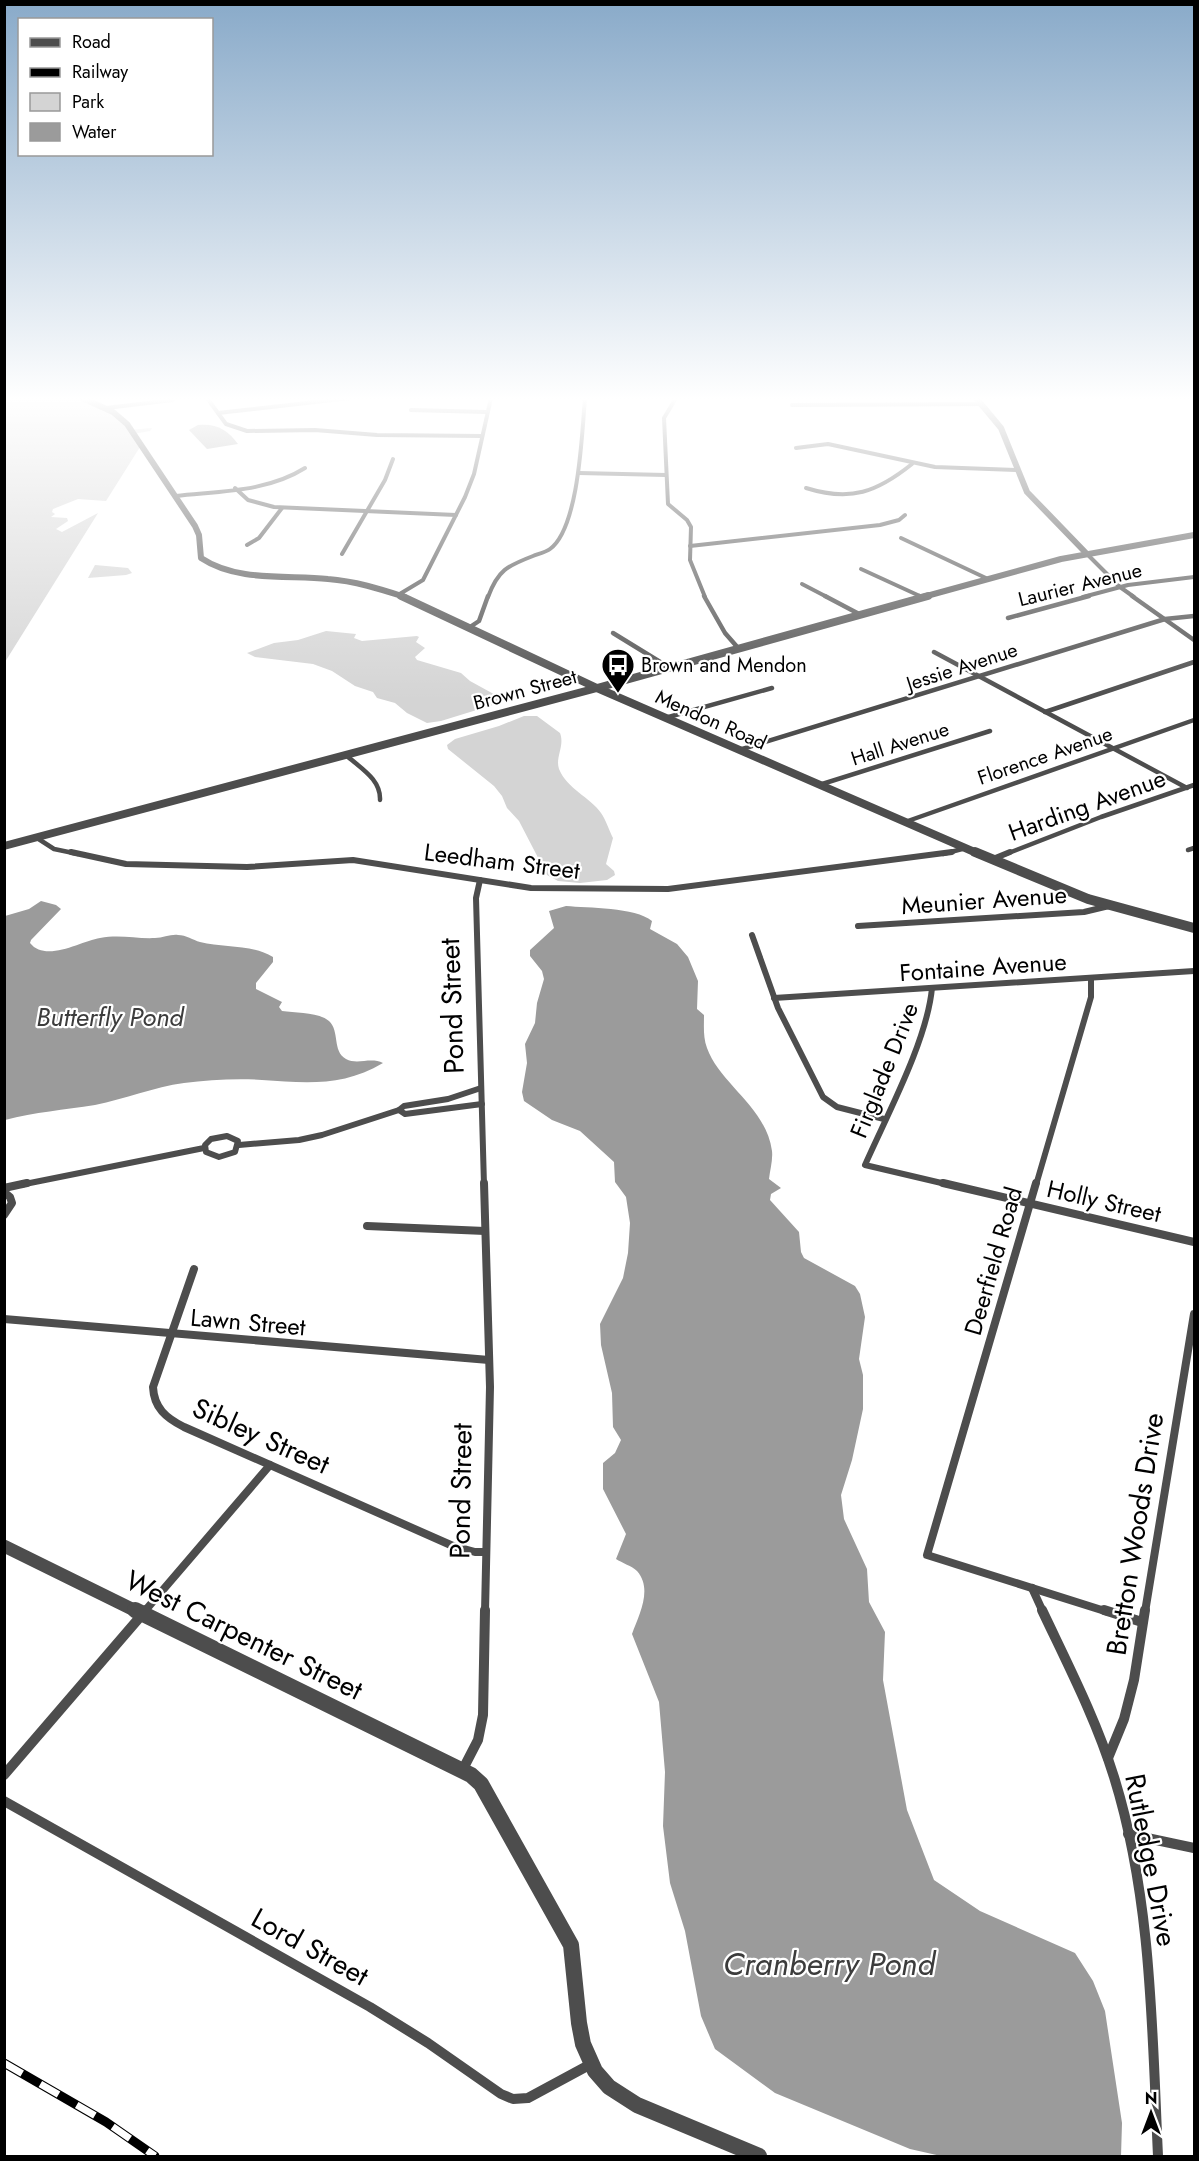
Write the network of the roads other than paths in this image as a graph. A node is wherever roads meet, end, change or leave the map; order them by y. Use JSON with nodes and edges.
{"nodes":[{"id":1,"x":178,"y":499,"type":"edge"},
{"id":2,"x":247,"y":499,"type":"edge"},
{"id":3,"x":374,"y":499,"type":"edge"},
{"id":4,"x":463,"y":499,"type":"edge"},
{"id":5,"x":574,"y":499,"type":"edge"},
{"id":6,"x":668,"y":499,"type":"edge"},
{"id":7,"x":1033,"y":499,"type":"edge"},
{"id":8,"x":282,"y":508,"type":"junction"},
{"id":9,"x":367,"y":512,"type":"junction"},
{"id":10,"x":456,"y":515,"type":"junction"},
{"id":11,"x":905,"y":515,"type":"dead end"},
{"id":12,"x":1194,"y":535,"type":"edge"},
{"id":13,"x":901,"y":538,"type":"dead end"},
{"id":14,"x":247,"y":545,"type":"dead end"},
{"id":15,"x":690,"y":546,"type":"junction"},
{"id":16,"x":1086,"y":553,"type":"junction"},
{"id":17,"x":342,"y":554,"type":"dead end"},
{"id":18,"x":861,"y":568,"type":"dead end"},
{"id":19,"x":1194,"y":577,"type":"edge"},
{"id":20,"x":988,"y":579,"type":"junction"},
{"id":21,"x":802,"y":584,"type":"dead end"},
{"id":22,"x":1120,"y":587,"type":"junction"},
{"id":23,"x":397,"y":595,"type":"junction"},
{"id":24,"x":922,"y":597,"type":"junction"},
{"id":25,"x":861,"y":615,"type":"junction"},
{"id":26,"x":1194,"y":616,"type":"edge"},
{"id":27,"x":1008,"y":618,"type":"dead end"},
{"id":28,"x":1165,"y":619,"type":"junction"},
{"id":29,"x":470,"y":627,"type":"junction"},
{"id":30,"x":613,"y":633,"type":"dead end"},
{"id":31,"x":1194,"y":640,"type":"edge"},
{"id":32,"x":739,"y":649,"type":"junction"},
{"id":33,"x":934,"y":652,"type":"dead end"},
{"id":34,"x":1194,"y":662,"type":"edge"},
{"id":35,"x":670,"y":668,"type":"junction"},
{"id":36,"x":978,"y":677,"type":"junction"},
{"id":37,"x":597,"y":688,"type":"junction"},
{"id":38,"x":772,"y":688,"type":"dead end"},
{"id":39,"x":1045,"y":712,"type":"junction"},
{"id":40,"x":664,"y":718,"type":"junction"},
{"id":41,"x":1194,"y":720,"type":"edge"},
{"id":42,"x":990,"y":731,"type":"dead end"},
{"id":43,"x":1115,"y":748,"type":"junction"},
{"id":44,"x":739,"y":750,"type":"junction"},
{"id":45,"x":346,"y":755,"type":"junction"},
{"id":46,"x":819,"y":785,"type":"junction"},
{"id":47,"x":1194,"y":785,"type":"edge"},
{"id":48,"x":1186,"y":788,"type":"junction"},
{"id":49,"x":380,"y":800,"type":"dead end"},
{"id":50,"x":905,"y":822,"type":"junction"},
{"id":51,"x":37,"y":838,"type":"junction"},
{"id":52,"x":7,"y":843,"type":"edge"},
{"id":53,"x":966,"y":848,"type":"junction"},
{"id":54,"x":1194,"y":848,"type":"edge"},
{"id":55,"x":1188,"y":850,"type":"dead end"},
{"id":56,"x":992,"y":860,"type":"junction"},
{"id":57,"x":480,"y":880,"type":"junction"},
{"id":58,"x":1111,"y":905,"type":"junction"},
{"id":59,"x":858,"y":926,"type":"dead end"},
{"id":60,"x":1194,"y":928,"type":"edge"},
{"id":61,"x":752,"y":934,"type":"dead end"},
{"id":62,"x":1194,"y":971,"type":"edge"},
{"id":63,"x":1091,"y":978,"type":"junction"},
{"id":64,"x":932,"y":988,"type":"junction"},
{"id":65,"x":774,"y":998,"type":"junction"},
{"id":66,"x":481,"y":1088,"type":"junction"},
{"id":67,"x":482,"y":1104,"type":"junction"},
{"id":68,"x":399,"y":1110,"type":"junction"},
{"id":69,"x":884,"y":1119,"type":"junction"},
{"id":70,"x":239,"y":1145,"type":"junction"},
{"id":71,"x":204,"y":1148,"type":"junction"},
{"id":72,"x":865,"y":1165,"type":"joint"},
{"id":73,"x":4,"y":1188,"type":"edge"},
{"id":74,"x":4,"y":1192,"type":"edge"},
{"id":75,"x":1031,"y":1204,"type":"junction"},
{"id":76,"x":4,"y":1215,"type":"edge"},
{"id":77,"x":368,"y":1226,"type":"dead end"},
{"id":78,"x":485,"y":1232,"type":"junction"},
{"id":79,"x":1194,"y":1242,"type":"edge"},
{"id":80,"x":194,"y":1269,"type":"dead end"},
{"id":81,"x":1194,"y":1314,"type":"edge"},
{"id":82,"x":4,"y":1319,"type":"edge"},
{"id":83,"x":171,"y":1335,"type":"junction"},
{"id":84,"x":489,"y":1360,"type":"junction"},
{"id":85,"x":270,"y":1465,"type":"junction"},
{"id":86,"x":4,"y":1546,"type":"edge"},
{"id":87,"x":486,"y":1552,"type":"junction"},
{"id":88,"x":1032,"y":1588,"type":"junction"},
{"id":89,"x":142,"y":1614,"type":"junction"},
{"id":90,"x":1142,"y":1622,"type":"junction"},
{"id":91,"x":1108,"y":1759,"type":"junction"},
{"id":92,"x":462,"y":1769,"type":"junction"},
{"id":93,"x":4,"y":1775,"type":"edge"},
{"id":94,"x":4,"y":1801,"type":"edge"},
{"id":95,"x":1128,"y":1834,"type":"junction"},
{"id":96,"x":1194,"y":1848,"type":"edge"},
{"id":97,"x":591,"y":2064,"type":"junction"},
{"id":98,"x":759,"y":2157,"type":"edge"},
{"id":99,"x":1158,"y":2157,"type":"edge"}],
"edges":[{"from":1,"to":23,"type":"street","name":"Mendon Road"},
{"from":2,"to":8,"type":"street"},
{"from":3,"to":9,"type":"street"},
{"from":4,"to":10,"type":"street"},
{"from":5,"to":29,"type":"street"},
{"from":6,"to":15,"type":"street"},
{"from":7,"to":16,"type":"street"},
{"from":8,"to":9,"type":"street"},
{"from":8,"to":14,"type":"street"},
{"from":9,"to":10,"type":"street"},
{"from":9,"to":17,"type":"street"},
{"from":10,"to":23,"type":"street"},
{"from":11,"to":15,"type":"street"},
{"from":12,"to":16,"type":"street","name":"Brown Street"},
{"from":13,"to":20,"type":"street"},
{"from":15,"to":32,"type":"street"},
{"from":16,"to":20,"type":"street","name":"Brown Street"},
{"from":16,"to":22,"type":"street"},
{"from":18,"to":24,"type":"street"},
{"from":19,"to":22,"type":"street","name":"Laurier Avenue"},
{"from":20,"to":24,"type":"street","name":"Brown Street"},
{"from":21,"to":25,"type":"street"},
{"from":22,"to":27,"type":"street","name":"Laurier Avenue"},
{"from":22,"to":28,"type":"street"},
{"from":23,"to":29,"type":"street","name":"Mendon Road"},
{"from":24,"to":25,"type":"street","name":"Brown Street"},
{"from":25,"to":32,"type":"street","name":"Brown Street"},
{"from":26,"to":28,"type":"street","name":"Jessie Avenue"},
{"from":28,"to":31,"type":"street"},
{"from":28,"to":36,"type":"street","name":"Jessie Avenue"},
{"from":29,"to":37,"type":"street","name":"Mendon Road"},
{"from":30,"to":35,"type":"street"},
{"from":32,"to":35,"type":"street","name":"Brown Street"},
{"from":33,"to":36,"type":"street"},
{"from":34,"to":39,"type":"street"},
{"from":35,"to":37,"type":"street","name":"Brown Street"},
{"from":36,"to":39,"type":"street"},
{"from":36,"to":44,"type":"street","name":"Jessie Avenue"},
{"from":37,"to":40,"type":"street","name":"Mendon Road"},
{"from":37,"to":45,"type":"street","name":"Brown Street"},
{"from":38,"to":40,"type":"street"},
{"from":39,"to":43,"type":"street"},
{"from":40,"to":44,"type":"street","name":"Mendon Road"},
{"from":41,"to":43,"type":"street","name":"Florence Avenue"},
{"from":42,"to":46,"type":"street","name":"Hall Avenue"},
{"from":43,"to":48,"type":"street"},
{"from":43,"to":50,"type":"street","name":"Florence Avenue"},
{"from":44,"to":46,"type":"street","name":"Mendon Road"},
{"from":45,"to":49,"type":"street"},
{"from":45,"to":51,"type":"street","name":"Brown Street"},
{"from":46,"to":50,"type":"street","name":"Mendon Road"},
{"from":47,"to":48,"type":"street","name":"Harding Avenue"},
{"from":48,"to":56,"type":"street","name":"Harding Avenue"},
{"from":50,"to":53,"type":"street","name":"Mendon Road"},
{"from":51,"to":52,"type":"street","name":"Brown Street"},
{"from":51,"to":57,"type":"street","name":"Leedham Street"},
{"from":53,"to":56,"type":"street","name":"Mendon Road"},
{"from":53,"to":57,"type":"street","name":"Leedham Street"},
{"from":54,"to":55,"type":"street"},
{"from":56,"to":58,"type":"street","name":"Mendon Road"},
{"from":57,"to":66,"type":"street","name":"Pond Street"},
{"from":58,"to":59,"type":"street","name":"Meunier Avenue"},
{"from":58,"to":60,"type":"street","name":"Mendon Road"},
{"from":61,"to":65,"type":"street"},
{"from":62,"to":63,"type":"street","name":"Fontaine Avenue"},
{"from":63,"to":64,"type":"street","name":"Fontaine Avenue"},
{"from":63,"to":75,"type":"street","name":"Deerfield Road"},
{"from":64,"to":65,"type":"street","name":"Fontaine Avenue"},
{"from":64,"to":69,"type":"street","name":"Firglade Drive"},
{"from":65,"to":69,"type":"street"},
{"from":66,"to":67,"type":"street","name":"Pond Street"},
{"from":66,"to":68,"type":"street"},
{"from":67,"to":68,"type":"street"},
{"from":67,"to":78,"type":"street","name":"Pond Street"},
{"from":68,"to":70,"type":"street"},
{"from":69,"to":72,"type":"street","name":"Firglade Drive"},
{"from":70,"to":71,"type":"street"},
{"from":70,"to":71,"type":"street"},
{"from":71,"to":73,"type":"street"},
{"from":72,"to":75,"type":"street","name":"Holly Street"},
{"from":74,"to":76,"type":"street"},
{"from":75,"to":79,"type":"street","name":"Holly Street"},
{"from":75,"to":88,"type":"street","name":"Deerfield Road"},
{"from":77,"to":78,"type":"street"},
{"from":78,"to":84,"type":"street","name":"Pond Street"},
{"from":80,"to":83,"type":"street","name":"Sibley Street"},
{"from":81,"to":90,"type":"street","name":"Bretton Woods Drive"},
{"from":82,"to":83,"type":"street","name":"Lawn Street"},
{"from":83,"to":84,"type":"street","name":"Lawn Street"},
{"from":83,"to":85,"type":"street","name":"Sibley Street"},
{"from":84,"to":87,"type":"street","name":"Pond Street"},
{"from":85,"to":87,"type":"street","name":"Sibley Street"},
{"from":85,"to":89,"type":"street"},
{"from":86,"to":89,"type":"street","name":"West Carpenter Street"},
{"from":87,"to":92,"type":"street","name":"Pond Street"},
{"from":88,"to":90,"type":"street"},
{"from":88,"to":91,"type":"street","name":"Rutledge Drive"},
{"from":89,"to":92,"type":"street","name":"West Carpenter Street"},
{"from":89,"to":93,"type":"street"},
{"from":90,"to":91,"type":"street","name":"Bretton Woods Drive"},
{"from":91,"to":95,"type":"street","name":"Rutledge Drive"},
{"from":92,"to":97,"type":"street"},
{"from":94,"to":97,"type":"street","name":"Lord Street"},
{"from":95,"to":96,"type":"street"},
{"from":95,"to":99,"type":"street","name":"Rutledge Drive"},
{"from":97,"to":98,"type":"street"}]}
